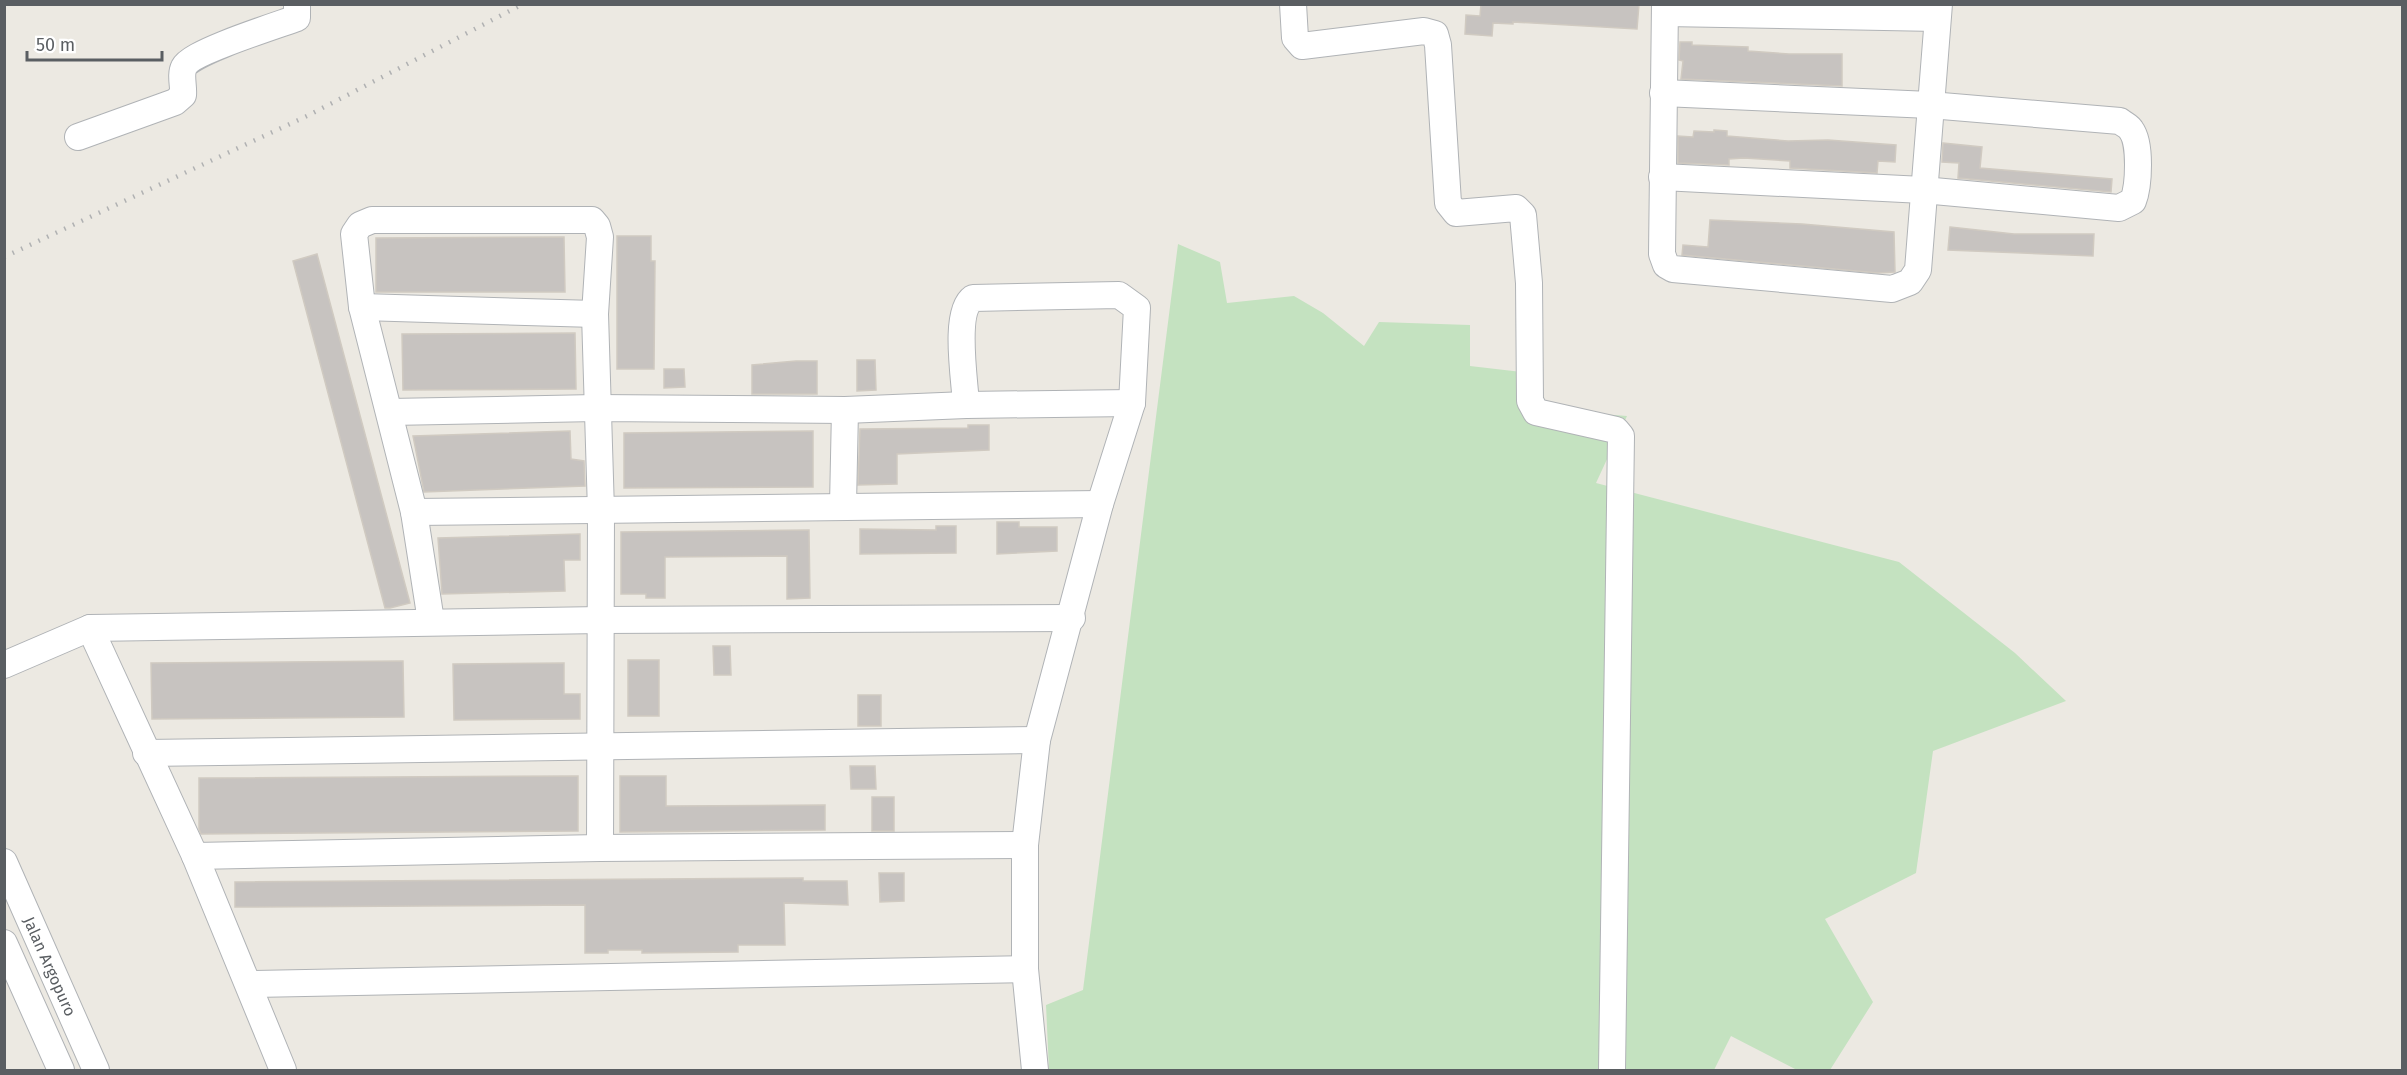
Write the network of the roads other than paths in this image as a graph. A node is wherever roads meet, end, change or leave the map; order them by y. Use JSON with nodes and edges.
{"nodes":[{"id":1,"x":1293,"y":4,"type":"edge"},
{"id":2,"x":298,"y":5,"type":"edge"},
{"id":3,"x":1665,"y":9,"type":"edge"},
{"id":4,"x":1867,"y":11,"type":"edge"},
{"id":5,"x":1938,"y":11,"type":"edge"},
{"id":6,"x":1663,"y":93,"type":"junction"},
{"id":7,"x":1930,"y":105,"type":"junction"},
{"id":8,"x":78,"y":136,"type":"dead end"},
{"id":9,"x":1662,"y":177,"type":"junction"},
{"id":10,"x":1923,"y":190,"type":"junction"},
{"id":11,"x":362,"y":307,"type":"junction"},
{"id":12,"x":595,"y":314,"type":"junction"},
{"id":13,"x":1132,"y":403,"type":"junction"},
{"id":14,"x":966,"y":405,"type":"junction"},
{"id":15,"x":596,"y":408,"type":"junction"},
{"id":16,"x":845,"y":410,"type":"junction"},
{"id":17,"x":390,"y":412,"type":"junction"},
{"id":18,"x":1100,"y":504,"type":"junction"},
{"id":19,"x":843,"y":505,"type":"junction"},
{"id":20,"x":601,"y":511,"type":"junction"},
{"id":21,"x":414,"y":512,"type":"junction"},
{"id":22,"x":1072,"y":618,"type":"junction"},
{"id":23,"x":601,"y":620,"type":"junction"},
{"id":24,"x":430,"y":621,"type":"junction"},
{"id":25,"x":90,"y":628,"type":"junction"},
{"id":26,"x":4,"y":665,"type":"edge"},
{"id":27,"x":1037,"y":740,"type":"junction"},
{"id":28,"x":601,"y":745,"type":"junction"},
{"id":29,"x":146,"y":753,"type":"junction"},
{"id":30,"x":1025,"y":845,"type":"junction"},
{"id":31,"x":600,"y":848,"type":"junction"},
{"id":32,"x":195,"y":856,"type":"junction"},
{"id":33,"x":4,"y":862,"type":"edge"},
{"id":34,"x":8,"y":963,"type":"edge"},
{"id":35,"x":1025,"y":969,"type":"junction"},
{"id":36,"x":249,"y":984,"type":"junction"},
{"id":37,"x":61,"y":1071,"type":"edge"},
{"id":38,"x":96,"y":1071,"type":"edge"},
{"id":39,"x":284,"y":1071,"type":"edge"},
{"id":40,"x":1035,"y":1071,"type":"edge"},
{"id":41,"x":1612,"y":1071,"type":"edge"}],
"edges":[{"from":1,"to":41,"type":"street"},
{"from":2,"to":8,"type":"street"},
{"from":3,"to":4,"type":"street"},
{"from":3,"to":6,"type":"street"},
{"from":4,"to":5,"type":"street"},
{"from":5,"to":7,"type":"street"},
{"from":6,"to":7,"type":"street"},
{"from":6,"to":9,"type":"street"},
{"from":7,"to":10,"type":"street"},
{"from":7,"to":10,"type":"street"},
{"from":9,"to":10,"type":"street"},
{"from":9,"to":10,"type":"street"},
{"from":11,"to":12,"type":"street"},
{"from":11,"to":12,"type":"street"},
{"from":11,"to":17,"type":"street"},
{"from":12,"to":15,"type":"street"},
{"from":13,"to":14,"type":"street"},
{"from":13,"to":14,"type":"street"},
{"from":13,"to":18,"type":"street"},
{"from":14,"to":16,"type":"street"},
{"from":15,"to":16,"type":"street"},
{"from":15,"to":17,"type":"street"},
{"from":15,"to":20,"type":"street"},
{"from":16,"to":19,"type":"street"},
{"from":17,"to":21,"type":"street"},
{"from":18,"to":19,"type":"street"},
{"from":18,"to":22,"type":"street"},
{"from":19,"to":20,"type":"street"},
{"from":20,"to":21,"type":"street"},
{"from":20,"to":23,"type":"street"},
{"from":21,"to":24,"type":"street"},
{"from":22,"to":23,"type":"street"},
{"from":22,"to":27,"type":"street"},
{"from":23,"to":24,"type":"street"},
{"from":23,"to":28,"type":"street"},
{"from":24,"to":25,"type":"street"},
{"from":25,"to":26,"type":"street"},
{"from":25,"to":29,"type":"street"},
{"from":27,"to":28,"type":"street"},
{"from":27,"to":30,"type":"street"},
{"from":28,"to":29,"type":"street"},
{"from":28,"to":31,"type":"street"},
{"from":29,"to":32,"type":"street"},
{"from":30,"to":31,"type":"street"},
{"from":30,"to":35,"type":"street"},
{"from":31,"to":32,"type":"street"},
{"from":32,"to":36,"type":"street"},
{"from":33,"to":38,"type":"street","name":"Jalan Argopuro"},
{"from":34,"to":37,"type":"street"},
{"from":35,"to":36,"type":"street"},
{"from":35,"to":40,"type":"street"},
{"from":36,"to":39,"type":"street"}]}
